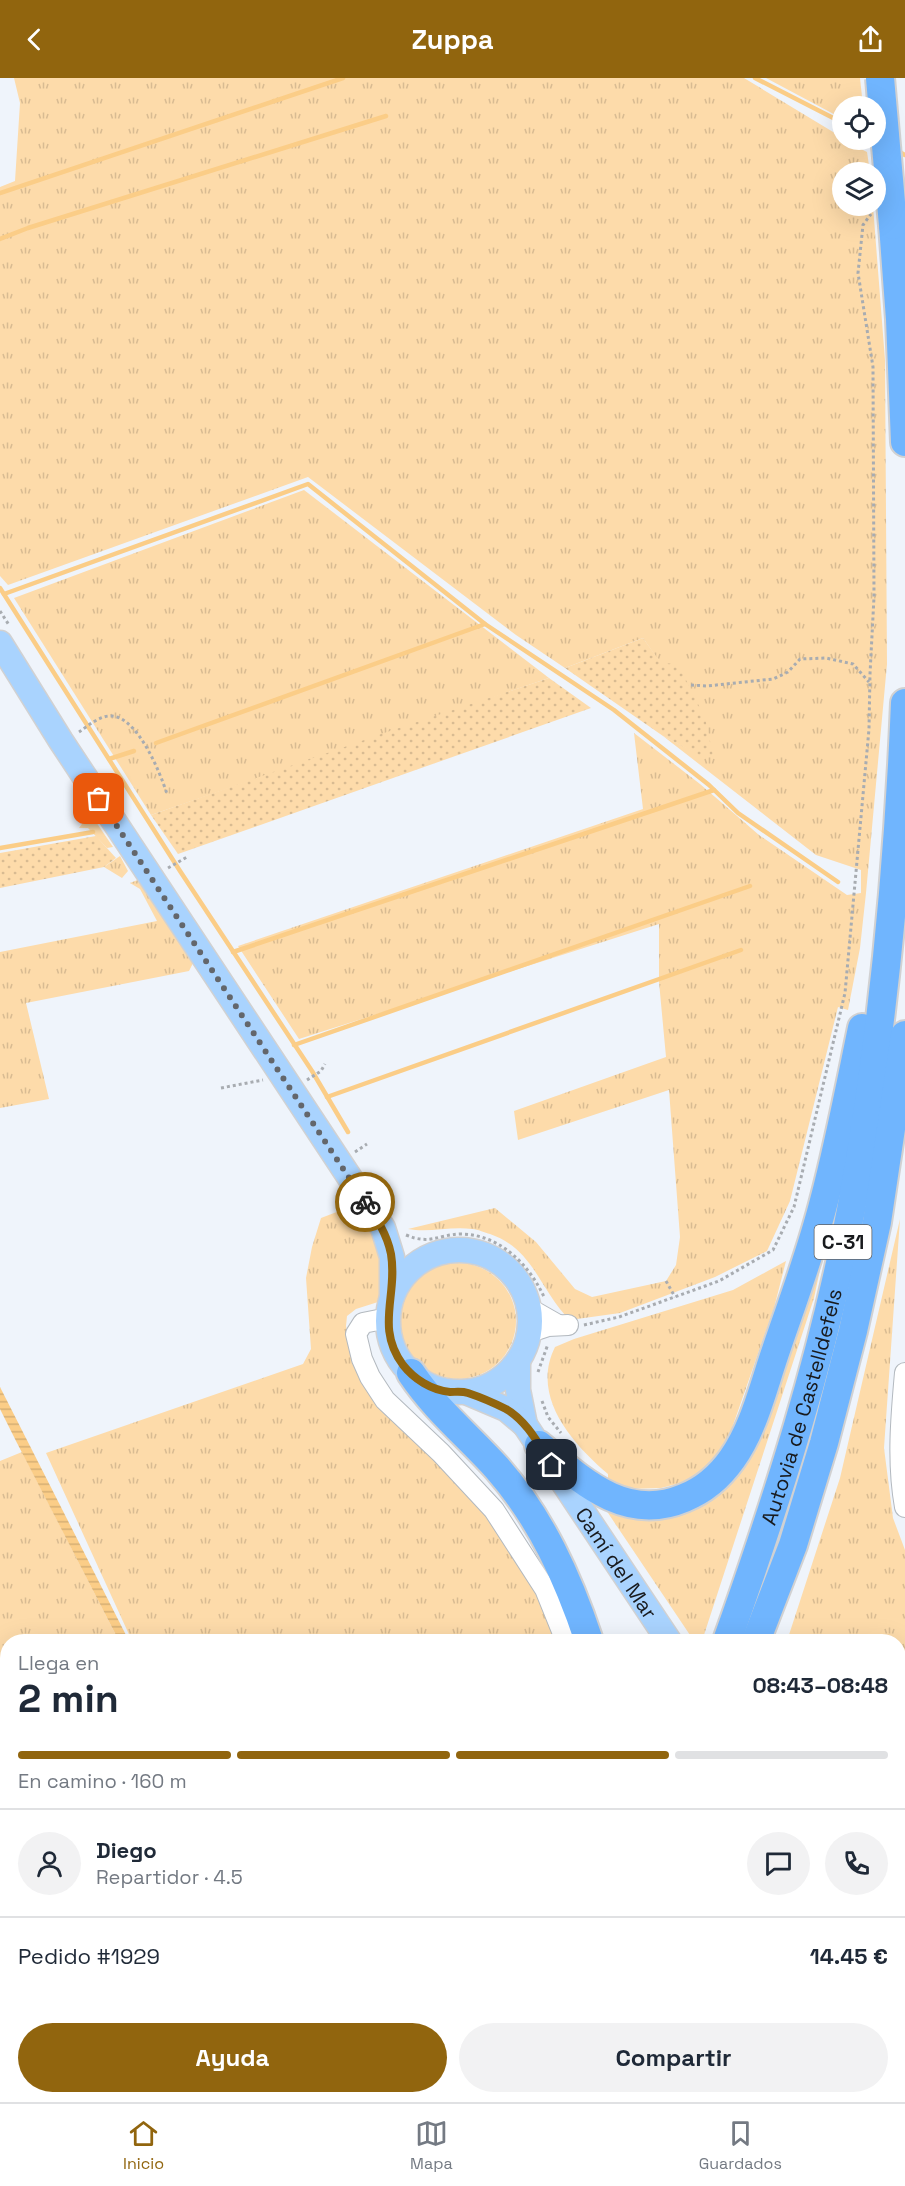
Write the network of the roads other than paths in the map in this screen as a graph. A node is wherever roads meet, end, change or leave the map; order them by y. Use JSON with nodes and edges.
{"nodes":[{"id":1,"x":880,"y":78,"type":"edge"},
{"id":2,"x":905,"y":442,"type":"edge"},
{"id":3,"x":0,"y":643,"type":"edge"},
{"id":4,"x":905,"y":703,"type":"edge"},
{"id":5,"x":899,"y":830,"type":"junction"},
{"id":6,"x":905,"y":1035,"type":"edge"},
{"id":7,"x":383,"y":1228,"type":"junction"},
{"id":8,"x":439,"y":1252,"type":"junction"},
{"id":9,"x":390,"y":1307,"type":"junction"},
{"id":10,"x":530,"y":1321,"type":"junction"},
{"id":11,"x":563,"y":1324,"type":"road end"},
{"id":12,"x":518,"y":1362,"type":"junction"},
{"id":13,"x":411,"y":1373,"type":"junction"},
{"id":14,"x":905,"y":1373,"type":"edge"},
{"id":15,"x":466,"y":1392,"type":"junction"},
{"id":16,"x":532,"y":1435,"type":"junction"},
{"id":17,"x":905,"y":1508,"type":"edge"},
{"id":18,"x":563,"y":1634,"type":"edge"},
{"id":19,"x":587,"y":1634,"type":"edge"},
{"id":20,"x":664,"y":1634,"type":"edge"},
{"id":21,"x":729,"y":1634,"type":"edge"},
{"id":22,"x":759,"y":1634,"type":"edge"}],
"edges":[{"from":1,"to":2,"type":"highway","bridge":true},
{"from":3,"to":7,"type":"main road"},
{"from":4,"to":5,"type":"highway","name":"Autovia de Castelldefels","number":"C-31"},
{"from":5,"to":16,"type":"highway"},
{"from":5,"to":21,"type":"highway","name":"Autovia de Castelldefels","number":"C-31"},
{"from":6,"to":22,"type":"highway","name":"Autovia de Castelldefels","number":"C-31"},
{"from":7,"to":8,"type":"main road"},
{"from":7,"to":9,"type":"main road"},
{"from":8,"to":9,"type":"main road"},
{"from":8,"to":10,"type":"main road"},
{"from":9,"to":13,"type":"main road"},
{"from":9,"to":18,"type":"street"},
{"from":10,"to":11,"type":"street"},
{"from":10,"to":12,"type":"main road"},
{"from":12,"to":15,"type":"main road"},
{"from":12,"to":16,"type":"main road","name":"Camí del Mar"},
{"from":13,"to":15,"type":"main road"},
{"from":13,"to":19,"type":"highway"},
{"from":14,"to":17,"type":"street"},
{"from":15,"to":16,"type":"main road","name":"Camí del Mar"},
{"from":16,"to":20,"type":"main road","name":"Camí del Mar"}]}
